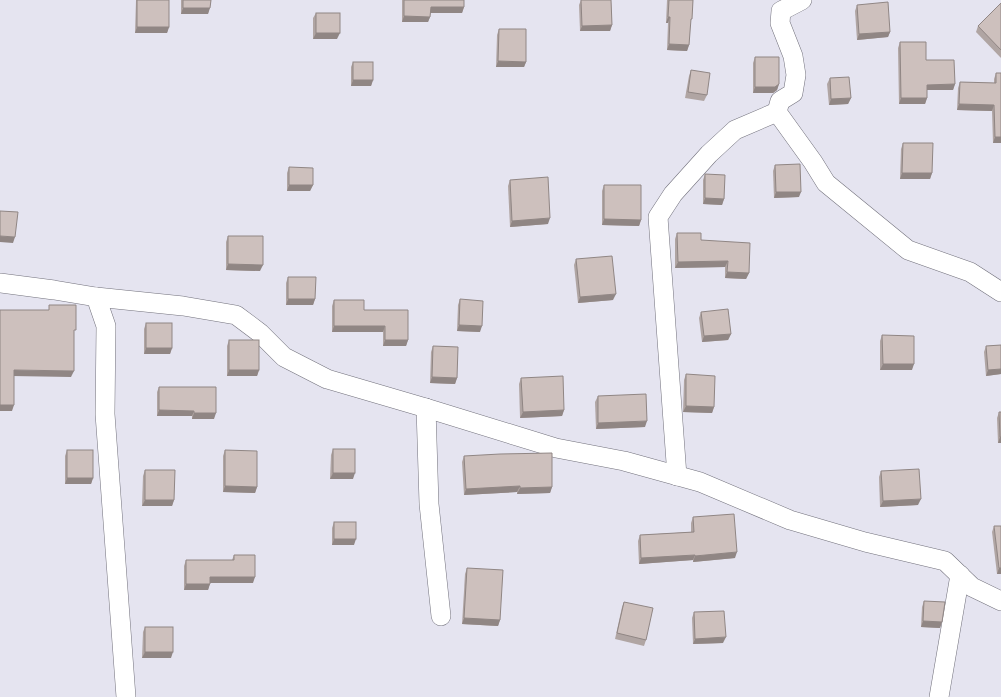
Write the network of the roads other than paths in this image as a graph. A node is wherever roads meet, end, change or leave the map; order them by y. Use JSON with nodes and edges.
{"nodes":[{"id":1,"x":802,"y":0,"type":"edge"},
{"id":2,"x":777,"y":112,"type":"junction"},
{"id":3,"x":0,"y":283,"type":"edge"},
{"id":4,"x":1001,"y":292,"type":"edge"},
{"id":5,"x":96,"y":297,"type":"junction"},
{"id":6,"x":426,"y":408,"type":"junction"},
{"id":7,"x":677,"y":476,"type":"junction"},
{"id":8,"x":960,"y":575,"type":"junction"},
{"id":9,"x":1001,"y":601,"type":"edge"},
{"id":10,"x":441,"y":616,"type":"dead end"},
{"id":11,"x":126,"y":697,"type":"edge"},
{"id":12,"x":939,"y":697,"type":"edge"}],
"edges":[{"from":1,"to":2,"type":"street"},
{"from":2,"to":4,"type":"street"},
{"from":2,"to":7,"type":"street"},
{"from":3,"to":5,"type":"street"},
{"from":5,"to":6,"type":"street"},
{"from":5,"to":11,"type":"street"},
{"from":6,"to":7,"type":"street"},
{"from":6,"to":10,"type":"street"},
{"from":7,"to":8,"type":"street"},
{"from":8,"to":9,"type":"street"},
{"from":8,"to":12,"type":"street"}]}
